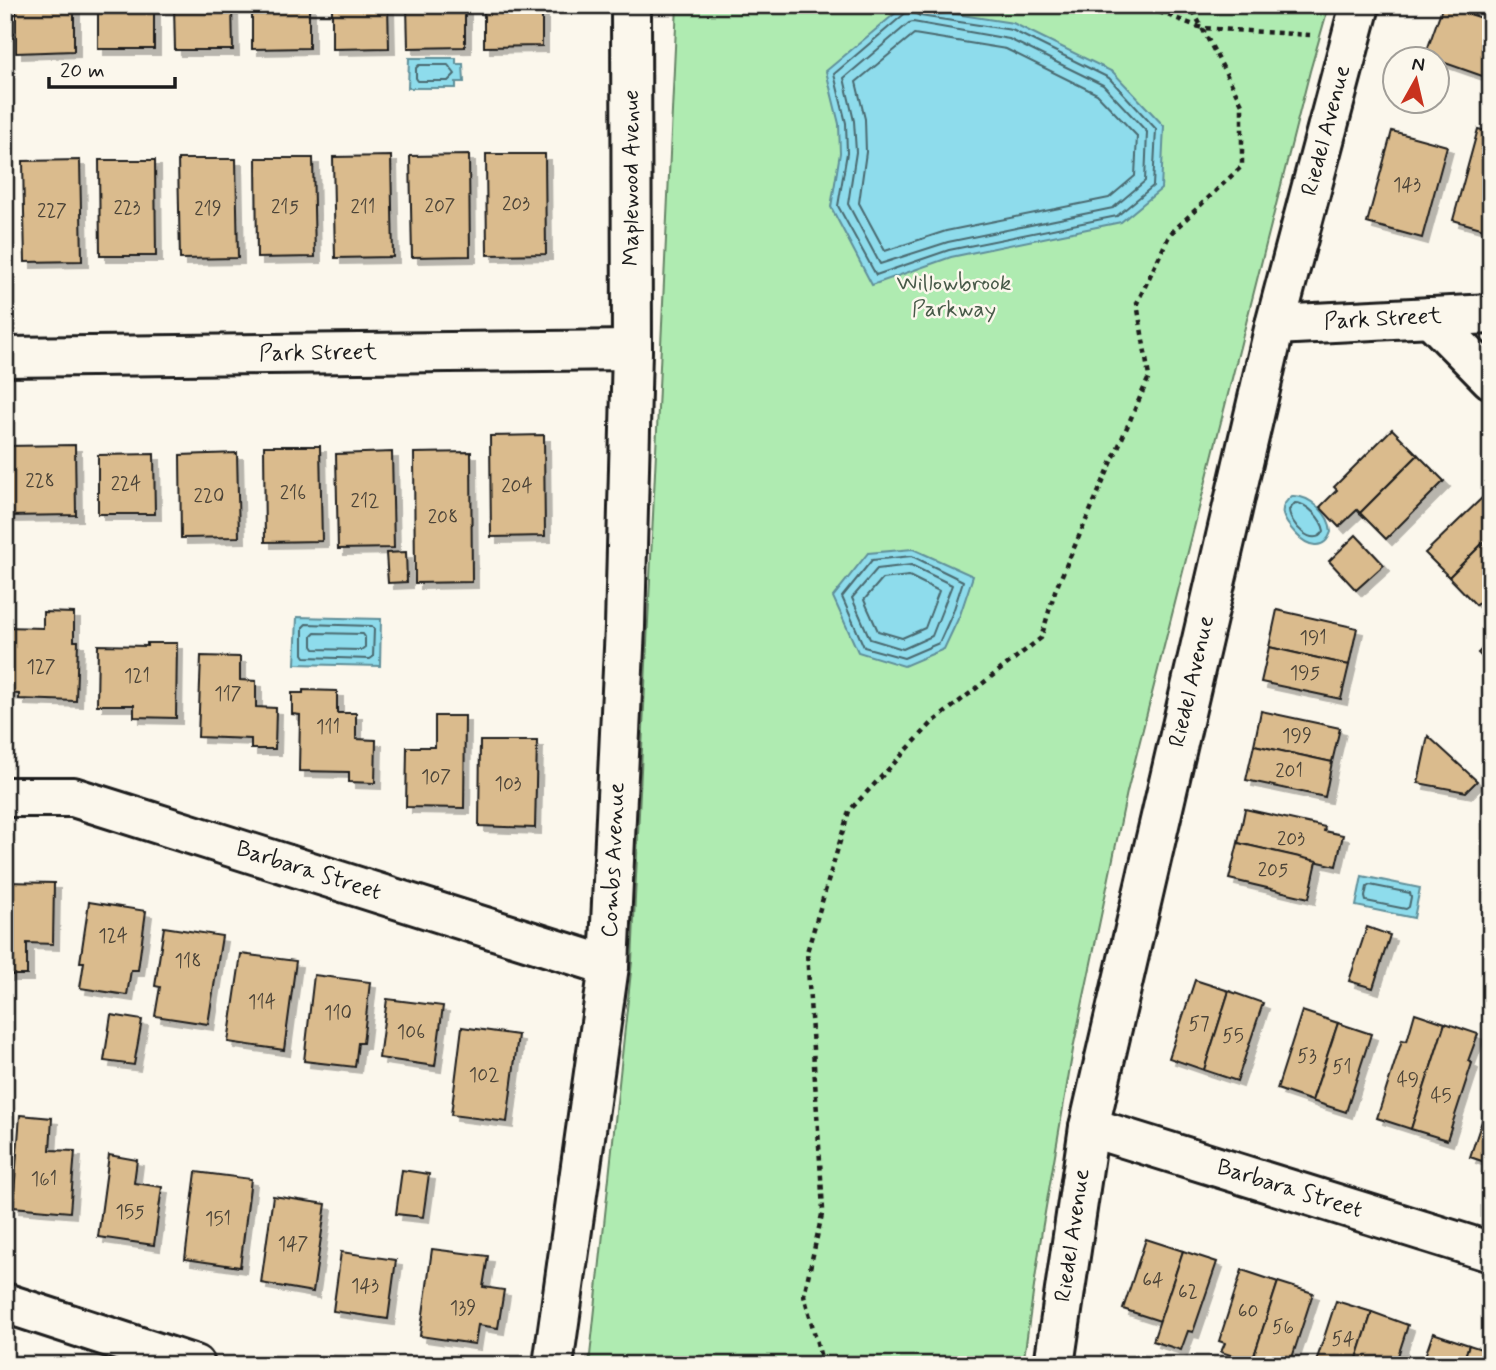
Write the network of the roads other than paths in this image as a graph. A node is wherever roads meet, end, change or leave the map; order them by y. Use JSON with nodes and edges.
{"nodes":[{"id":1,"x":631,"y":5,"type":"edge"},
{"id":2,"x":1360,"y":5,"type":"edge"},
{"id":3,"x":1491,"y":314,"type":"edge"},
{"id":4,"x":1430,"y":317,"type":"junction"},
{"id":5,"x":1275,"y":325,"type":"junction"},
{"id":6,"x":632,"y":350,"type":"junction"},
{"id":7,"x":5,"y":357,"type":"edge"},
{"id":8,"x":1491,"y":379,"type":"edge"},
{"id":9,"x":5,"y":797,"type":"edge"},
{"id":10,"x":609,"y":966,"type":"junction"},
{"id":11,"x":1089,"y":1127,"type":"junction"},
{"id":12,"x":1491,"y":1252,"type":"edge"},
{"id":13,"x":5,"y":1303,"type":"edge"},
{"id":14,"x":195,"y":1365,"type":"edge"},
{"id":15,"x":553,"y":1365,"type":"edge"},
{"id":16,"x":1054,"y":1365,"type":"edge"}],
"edges":[{"from":1,"to":6,"type":"street","name":"Maplewood Avenue"},
{"from":2,"to":5,"type":"street","name":"Riedel Avenue"},
{"from":3,"to":4,"type":"street","name":"Park Street"},
{"from":4,"to":5,"type":"street","name":"Park Street"},
{"from":4,"to":8,"type":"street"},
{"from":5,"to":11,"type":"street","name":"Riedel Avenue"},
{"from":6,"to":7,"type":"street","name":"Park Street"},
{"from":6,"to":10,"type":"street","name":"Combs Avenue"},
{"from":9,"to":10,"type":"street","name":"Barbara Street"},
{"from":10,"to":15,"type":"street","name":"Combs Avenue"},
{"from":11,"to":12,"type":"street","name":"Barbara Street"},
{"from":11,"to":16,"type":"street","name":"Riedel Avenue"},
{"from":13,"to":14,"type":"street"}]}
